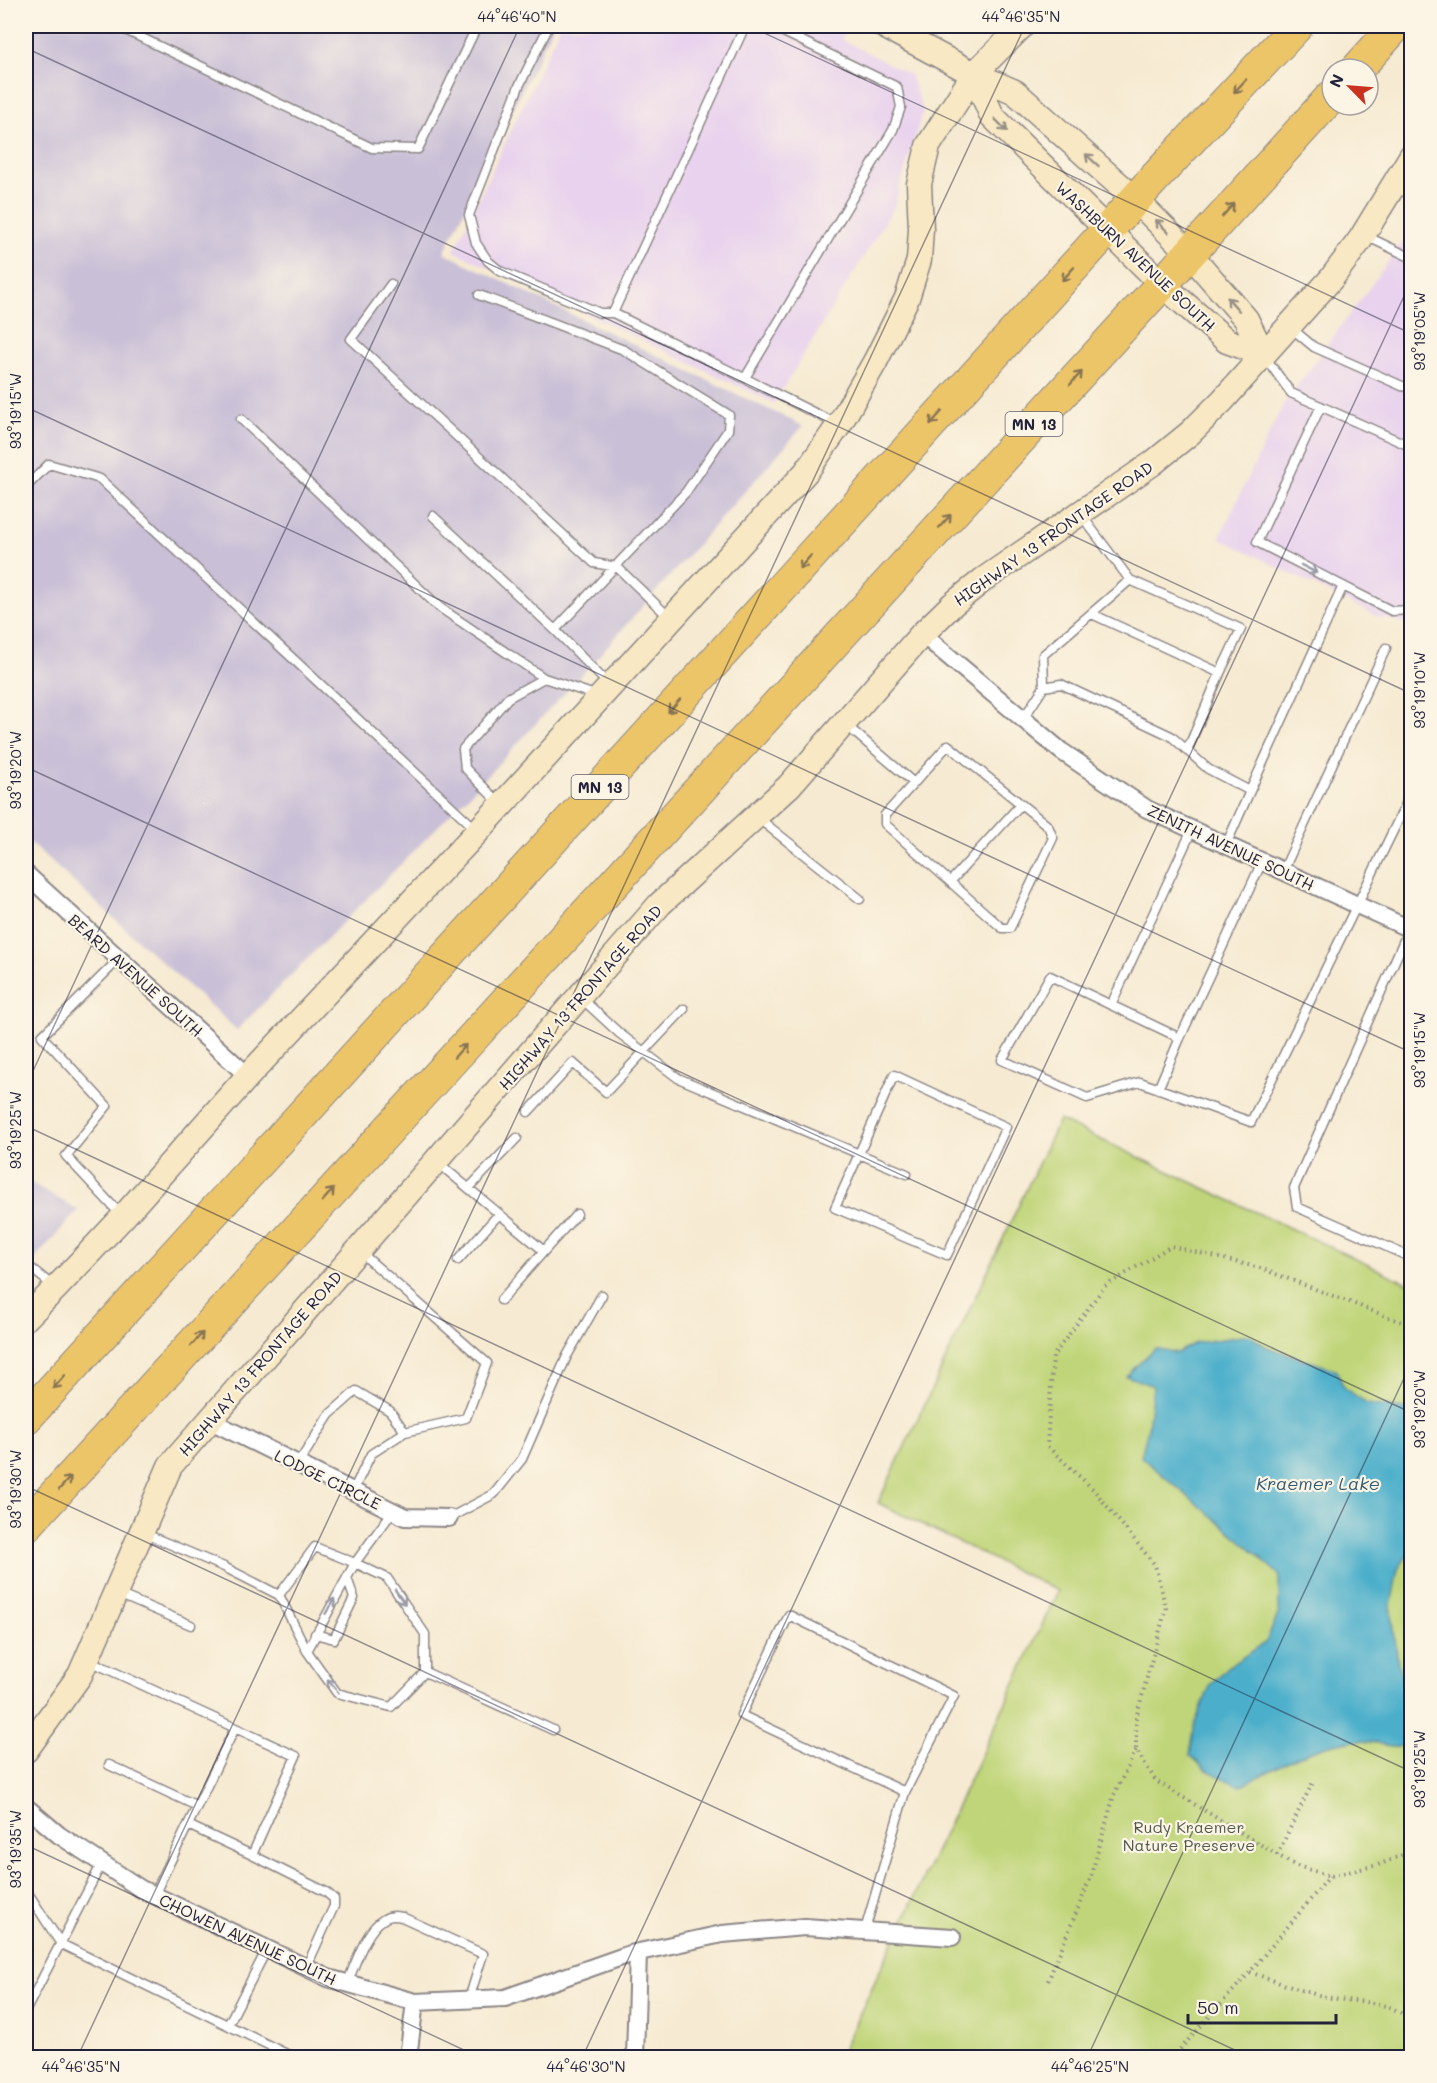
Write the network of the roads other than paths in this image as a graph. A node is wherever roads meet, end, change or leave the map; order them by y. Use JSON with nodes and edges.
{"nodes":[{"id":1,"x":117,"y":26,"type":"edge"},
{"id":2,"x":477,"y":26,"type":"edge"},
{"id":3,"x":549,"y":26,"type":"edge"},
{"id":4,"x":745,"y":26,"type":"edge"},
{"id":5,"x":771,"y":26,"type":"edge"},
{"id":6,"x":884,"y":26,"type":"edge"},
{"id":7,"x":1022,"y":26,"type":"edge"},
{"id":8,"x":1297,"y":26,"type":"edge"},
{"id":9,"x":1396,"y":26,"type":"edge"},
{"id":10,"x":1368,"y":57,"type":"edge"},
{"id":11,"x":974,"y":74,"type":"junction"},
{"id":12,"x":1320,"y":109,"type":"edge"},
{"id":13,"x":1412,"y":155,"type":"edge"},
{"id":14,"x":1402,"y":191,"type":"edge"},
{"id":15,"x":1135,"y":200,"type":"junction"},
{"id":16,"x":1107,"y":230,"type":"junction"},
{"id":17,"x":1364,"y":235,"type":"junction"},
{"id":18,"x":1189,"y":253,"type":"junction"},
{"id":19,"x":1412,"y":258,"type":"edge"},
{"id":20,"x":391,"y":284,"type":"dead end"},
{"id":21,"x":1162,"y":284,"type":"junction"},
{"id":22,"x":479,"y":295,"type":"dead end"},
{"id":23,"x":613,"y":313,"type":"junction"},
{"id":24,"x":1288,"y":326,"type":"junction"},
{"id":25,"x":1263,"y":354,"type":"junction"},
{"id":26,"x":745,"y":378,"type":"junction"},
{"id":27,"x":1412,"y":388,"type":"edge"},
{"id":28,"x":1321,"y":406,"type":"junction"},
{"id":29,"x":241,"y":419,"type":"dead end"},
{"id":30,"x":839,"y":425,"type":"junction"},
{"id":31,"x":1412,"y":447,"type":"edge"},
{"id":32,"x":26,"y":487,"type":"edge"},
{"id":33,"x":1080,"y":513,"type":"junction"},
{"id":34,"x":433,"y":516,"type":"dead end"},
{"id":35,"x":617,"y":567,"type":"junction"},
{"id":36,"x":1130,"y":580,"type":"junction"},
{"id":37,"x":1343,"y":586,"type":"junction"},
{"id":38,"x":1412,"y":608,"type":"edge"},
{"id":39,"x":1092,"y":614,"type":"junction"},
{"id":40,"x":670,"y":619,"type":"junction"},
{"id":41,"x":555,"y":630,"type":"junction"},
{"id":42,"x":922,"y":634,"type":"junction"},
{"id":43,"x":1386,"y":648,"type":"dead end"},
{"id":44,"x":1220,"y":673,"type":"junction"},
{"id":45,"x":544,"y":678,"type":"junction"},
{"id":46,"x":1044,"y":687,"type":"junction"},
{"id":47,"x":606,"y":692,"type":"junction"},
{"id":48,"x":1023,"y":719,"type":"junction"},
{"id":49,"x":843,"y":723,"type":"junction"},
{"id":50,"x":1187,"y":751,"type":"junction"},
{"id":51,"x":914,"y":783,"type":"junction"},
{"id":52,"x":1250,"y":791,"type":"junction"},
{"id":53,"x":1412,"y":792,"type":"edge"},
{"id":54,"x":1021,"y":804,"type":"junction"},
{"id":55,"x":502,"y":805,"type":"junction"},
{"id":56,"x":755,"y":816,"type":"junction"},
{"id":57,"x":1192,"y":830,"type":"junction"},
{"id":58,"x":478,"y":831,"type":"junction"},
{"id":59,"x":1226,"y":845,"type":"junction"},
{"id":60,"x":1262,"y":862,"type":"junction"},
{"id":61,"x":1283,"y":871,"type":"junction"},
{"id":62,"x":26,"y":874,"type":"edge"},
{"id":63,"x":950,"y":882,"type":"junction"},
{"id":64,"x":860,"y":899,"type":"dead end"},
{"id":65,"x":1356,"y":905,"type":"junction"},
{"id":66,"x":1410,"y":929,"type":"edge"},
{"id":67,"x":119,"y":959,"type":"junction"},
{"id":68,"x":580,"y":997,"type":"junction"},
{"id":69,"x":1111,"y":1005,"type":"junction"},
{"id":70,"x":684,"y":1009,"type":"dead end"},
{"id":71,"x":1180,"y":1038,"type":"junction"},
{"id":72,"x":643,"y":1052,"type":"junction"},
{"id":73,"x":248,"y":1076,"type":"junction"},
{"id":74,"x":1158,"y":1089,"type":"junction"},
{"id":75,"x":528,"y":1112,"type":"dead end"},
{"id":76,"x":518,"y":1138,"type":"dead end"},
{"id":77,"x":859,"y":1153,"type":"junction"},
{"id":78,"x":437,"y":1161,"type":"junction"},
{"id":79,"x":907,"y":1173,"type":"dead end"},
{"id":80,"x":469,"y":1188,"type":"junction"},
{"id":81,"x":499,"y":1214,"type":"junction"},
{"id":82,"x":576,"y":1214,"type":"dead end"},
{"id":83,"x":123,"y":1217,"type":"junction"},
{"id":84,"x":358,"y":1251,"type":"junction"},
{"id":85,"x":544,"y":1251,"type":"junction"},
{"id":86,"x":1412,"y":1258,"type":"edge"},
{"id":87,"x":458,"y":1260,"type":"dead end"},
{"id":88,"x":26,"y":1264,"type":"edge"},
{"id":89,"x":56,"y":1288,"type":"junction"},
{"id":90,"x":603,"y":1295,"type":"dead end"},
{"id":91,"x":501,"y":1300,"type":"dead end"},
{"id":92,"x":26,"y":1318,"type":"edge"},
{"id":93,"x":26,"y":1418,"type":"edge"},
{"id":94,"x":211,"y":1420,"type":"junction"},
{"id":95,"x":405,"y":1432,"type":"junction"},
{"id":96,"x":298,"y":1464,"type":"junction"},
{"id":97,"x":353,"y":1491,"type":"junction"},
{"id":98,"x":393,"y":1511,"type":"junction"},
{"id":99,"x":449,"y":1518,"type":"joint"},
{"id":100,"x":26,"y":1526,"type":"edge"},
{"id":101,"x":141,"y":1532,"type":"junction"},
{"id":102,"x":355,"y":1563,"type":"junction"},
{"id":103,"x":346,"y":1578,"type":"junction"},
{"id":104,"x":115,"y":1593,"type":"junction"},
{"id":105,"x":279,"y":1595,"type":"junction"},
{"id":106,"x":191,"y":1625,"type":"dead end"},
{"id":107,"x":315,"y":1634,"type":"junction"},
{"id":108,"x":307,"y":1651,"type":"junction"},
{"id":109,"x":86,"y":1659,"type":"junction"},
{"id":110,"x":425,"y":1672,"type":"junction"},
{"id":111,"x":235,"y":1728,"type":"junction"},
{"id":112,"x":553,"y":1730,"type":"dead end"},
{"id":113,"x":26,"y":1750,"type":"edge"},
{"id":114,"x":109,"y":1765,"type":"dead end"},
{"id":115,"x":904,"y":1792,"type":"junction"},
{"id":116,"x":197,"y":1806,"type":"junction"},
{"id":117,"x":26,"y":1807,"type":"edge"},
{"id":118,"x":188,"y":1825,"type":"junction"},
{"id":119,"x":252,"y":1855,"type":"junction"},
{"id":120,"x":102,"y":1863,"type":"junction"},
{"id":121,"x":26,"y":1890,"type":"edge"},
{"id":122,"x":154,"y":1895,"type":"junction"},
{"id":123,"x":865,"y":1930,"type":"junction"},
{"id":124,"x":952,"y":1937,"type":"dead end"},
{"id":125,"x":61,"y":1944,"type":"junction"},
{"id":126,"x":267,"y":1949,"type":"junction"},
{"id":127,"x":639,"y":1952,"type":"junction"},
{"id":128,"x":306,"y":1968,"type":"junction"},
{"id":129,"x":347,"y":1984,"type":"junction"},
{"id":130,"x":469,"y":1999,"type":"junction"},
{"id":131,"x":415,"y":2002,"type":"junction"},
{"id":132,"x":26,"y":2010,"type":"edge"},
{"id":133,"x":228,"y":2025,"type":"junction"},
{"id":134,"x":295,"y":2058,"type":"edge"},
{"id":135,"x":408,"y":2058,"type":"edge"},
{"id":136,"x":635,"y":2058,"type":"edge"}],
"edges":[{"from":1,"to":2,"type":"lane"},
{"from":3,"to":23,"type":"lane"},
{"from":4,"to":23,"type":"lane"},
{"from":5,"to":26,"type":"lane"},
{"from":6,"to":11,"type":"street","name":"WASHBURN AVENUE SOUTH"},
{"from":7,"to":11,"type":"street"},
{"from":8,"to":15,"type":"highway","number":"MN 13","one_way":true},
{"from":9,"to":10,"type":"highway"},
{"from":15,"to":11,"type":"street","name":"WASHBURN AVENUE SOUTH","one_way":true},
{"from":11,"to":16,"type":"street","name":"WASHBURN AVENUE SOUTH","one_way":true},
{"from":11,"to":30,"type":"street"},
{"from":18,"to":12,"type":"highway","number":"MN 13","one_way":true},
{"from":13,"to":14,"type":"street","name":"HIGHWAY 13 FRONTAGE ROAD"},
{"from":14,"to":17,"type":"street","name":"HIGHWAY 13 FRONTAGE ROAD"},
{"from":15,"to":16,"type":"highway","number":"MN 13"},
{"from":18,"to":15,"type":"street","name":"WASHBURN AVENUE SOUTH","one_way":true},
{"from":16,"to":21,"type":"street","name":"WASHBURN AVENUE SOUTH"},
{"from":16,"to":93,"type":"highway","number":"MN 13","one_way":true},
{"from":17,"to":19,"type":"lane"},
{"from":17,"to":24,"type":"street","name":"HIGHWAY 13 FRONTAGE ROAD"},
{"from":18,"to":21,"type":"highway","number":"MN 13"},
{"from":25,"to":18,"type":"street","name":"WASHBURN AVENUE SOUTH","one_way":true},
{"from":20,"to":35,"type":"lane"},
{"from":21,"to":25,"type":"street","name":"WASHBURN AVENUE SOUTH"},
{"from":100,"to":21,"type":"highway","number":"MN 13","one_way":true},
{"from":22,"to":35,"type":"lane"},
{"from":23,"to":26,"type":"lane"},
{"from":24,"to":25,"type":"street","name":"HIGHWAY 13 FRONTAGE ROAD"},
{"from":24,"to":27,"type":"lane"},
{"from":25,"to":28,"type":"lane"},
{"from":25,"to":33,"type":"street","name":"HIGHWAY 13 FRONTAGE ROAD"},
{"from":26,"to":30,"type":"lane"},
{"from":28,"to":31,"type":"lane"},
{"from":28,"to":37,"type":"lane","one_way":true},
{"from":29,"to":45,"type":"lane"},
{"from":30,"to":40,"type":"street"},
{"from":32,"to":58,"type":"lane"},
{"from":33,"to":36,"type":"lane"},
{"from":33,"to":42,"type":"street","name":"HIGHWAY 13 FRONTAGE ROAD"},
{"from":34,"to":41,"type":"lane"},
{"from":35,"to":40,"type":"lane"},
{"from":35,"to":41,"type":"lane"},
{"from":36,"to":39,"type":"lane"},
{"from":36,"to":44,"type":"lane"},
{"from":37,"to":38,"type":"lane"},
{"from":37,"to":52,"type":"lane"},
{"from":39,"to":44,"type":"lane"},
{"from":39,"to":46,"type":"lane"},
{"from":40,"to":47,"type":"street"},
{"from":41,"to":47,"type":"lane"},
{"from":42,"to":48,"type":"street","name":"ZENITH AVENUE SOUTH"},
{"from":42,"to":49,"type":"street","name":"HIGHWAY 13 FRONTAGE ROAD"},
{"from":43,"to":61,"type":"lane"},
{"from":44,"to":50,"type":"lane"},
{"from":45,"to":47,"type":"lane"},
{"from":45,"to":55,"type":"lane"},
{"from":46,"to":48,"type":"lane"},
{"from":46,"to":50,"type":"lane"},
{"from":47,"to":55,"type":"street"},
{"from":48,"to":57,"type":"street","name":"ZENITH AVENUE SOUTH"},
{"from":49,"to":51,"type":"lane"},
{"from":49,"to":56,"type":"street","name":"HIGHWAY 13 FRONTAGE ROAD"},
{"from":50,"to":52,"type":"lane"},
{"from":51,"to":54,"type":"lane"},
{"from":51,"to":63,"type":"lane"},
{"from":52,"to":59,"type":"lane"},
{"from":53,"to":65,"type":"lane"},
{"from":54,"to":63,"type":"lane"},
{"from":54,"to":63,"type":"lane"},
{"from":55,"to":58,"type":"street"},
{"from":56,"to":64,"type":"lane"},
{"from":56,"to":68,"type":"street","name":"HIGHWAY 13 FRONTAGE ROAD"},
{"from":57,"to":59,"type":"street","name":"ZENITH AVENUE SOUTH"},
{"from":57,"to":69,"type":"lane"},
{"from":58,"to":73,"type":"street"},
{"from":59,"to":60,"type":"street","name":"ZENITH AVENUE SOUTH"},
{"from":60,"to":61,"type":"street","name":"ZENITH AVENUE SOUTH"},
{"from":60,"to":71,"type":"lane"},
{"from":61,"to":65,"type":"street","name":"ZENITH AVENUE SOUTH"},
{"from":62,"to":67,"type":"street","name":"BEARD AVENUE SOUTH"},
{"from":65,"to":66,"type":"street","name":"ZENITH AVENUE SOUTH"},
{"from":65,"to":74,"type":"lane"},
{"from":66,"to":86,"type":"lane"},
{"from":67,"to":73,"type":"street","name":"BEARD AVENUE SOUTH"},
{"from":67,"to":83,"type":"lane"},
{"from":68,"to":72,"type":"lane"},
{"from":68,"to":78,"type":"street","name":"HIGHWAY 13 FRONTAGE ROAD"},
{"from":69,"to":71,"type":"lane"},
{"from":69,"to":74,"type":"lane"},
{"from":70,"to":72,"type":"lane"},
{"from":71,"to":74,"type":"lane"},
{"from":72,"to":75,"type":"lane"},
{"from":72,"to":77,"type":"lane"},
{"from":73,"to":83,"type":"street"},
{"from":76,"to":80,"type":"lane"},
{"from":77,"to":77,"type":"lane"},
{"from":77,"to":79,"type":"lane"},
{"from":78,"to":80,"type":"lane"},
{"from":78,"to":84,"type":"street","name":"HIGHWAY 13 FRONTAGE ROAD"},
{"from":80,"to":81,"type":"lane"},
{"from":81,"to":85,"type":"lane"},
{"from":81,"to":87,"type":"lane"},
{"from":82,"to":85,"type":"lane"},
{"from":83,"to":89,"type":"street"},
{"from":84,"to":94,"type":"street","name":"HIGHWAY 13 FRONTAGE ROAD"},
{"from":84,"to":95,"type":"lane"},
{"from":85,"to":91,"type":"lane"},
{"from":88,"to":89,"type":"lane"},
{"from":89,"to":92,"type":"street"},
{"from":90,"to":99,"type":"lane"},
{"from":94,"to":96,"type":"street","name":"LODGE CIRCLE"},
{"from":94,"to":101,"type":"street","name":"HIGHWAY 13 FRONTAGE ROAD"},
{"from":95,"to":96,"type":"lane"},
{"from":95,"to":97,"type":"lane"},
{"from":96,"to":97,"type":"street","name":"LODGE CIRCLE"},
{"from":97,"to":98,"type":"street","name":"LODGE CIRCLE"},
{"from":98,"to":99,"type":"street","name":"LODGE CIRCLE"},
{"from":98,"to":102,"type":"lane"},
{"from":101,"to":104,"type":"street","name":"HIGHWAY 13 FRONTAGE ROAD"},
{"from":101,"to":105,"type":"lane"},
{"from":102,"to":103,"type":"lane"},
{"from":102,"to":105,"type":"lane"},
{"from":102,"to":110,"type":"lane","one_way":true},
{"from":107,"to":103,"type":"lane","one_way":true},
{"from":103,"to":107,"type":"lane"},
{"from":104,"to":106,"type":"lane"},
{"from":104,"to":109,"type":"street","name":"HIGHWAY 13 FRONTAGE ROAD"},
{"from":105,"to":108,"type":"lane"},
{"from":107,"to":108,"type":"lane"},
{"from":110,"to":108,"type":"lane","one_way":true},
{"from":109,"to":111,"type":"lane"},
{"from":109,"to":113,"type":"street","name":"HIGHWAY 13 FRONTAGE ROAD"},
{"from":110,"to":112,"type":"lane"},
{"from":111,"to":116,"type":"lane"},
{"from":111,"to":119,"type":"lane"},
{"from":114,"to":116,"type":"lane"},
{"from":115,"to":115,"type":"lane"},
{"from":115,"to":123,"type":"lane"},
{"from":116,"to":118,"type":"lane"},
{"from":117,"to":120,"type":"street","name":"CHOWEN AVENUE SOUTH"},
{"from":118,"to":119,"type":"lane"},
{"from":118,"to":122,"type":"lane"},
{"from":119,"to":128,"type":"lane"},
{"from":120,"to":122,"type":"street","name":"CHOWEN AVENUE SOUTH"},
{"from":120,"to":125,"type":"lane"},
{"from":121,"to":125,"type":"lane"},
{"from":122,"to":126,"type":"street","name":"CHOWEN AVENUE SOUTH"},
{"from":123,"to":124,"type":"street","name":"CHOWEN AVENUE SOUTH"},
{"from":123,"to":127,"type":"street","name":"CHOWEN AVENUE SOUTH"},
{"from":125,"to":132,"type":"lane"},
{"from":125,"to":133,"type":"lane"},
{"from":126,"to":128,"type":"street","name":"CHOWEN AVENUE SOUTH"},
{"from":126,"to":133,"type":"lane"},
{"from":127,"to":130,"type":"street","name":"CHOWEN AVENUE SOUTH"},
{"from":127,"to":136,"type":"street"},
{"from":128,"to":129,"type":"street","name":"CHOWEN AVENUE SOUTH"},
{"from":129,"to":130,"type":"lane"},
{"from":129,"to":131,"type":"street","name":"CHOWEN AVENUE SOUTH"},
{"from":130,"to":131,"type":"street","name":"CHOWEN AVENUE SOUTH"},
{"from":131,"to":135,"type":"street"},
{"from":133,"to":134,"type":"lane"}]}
